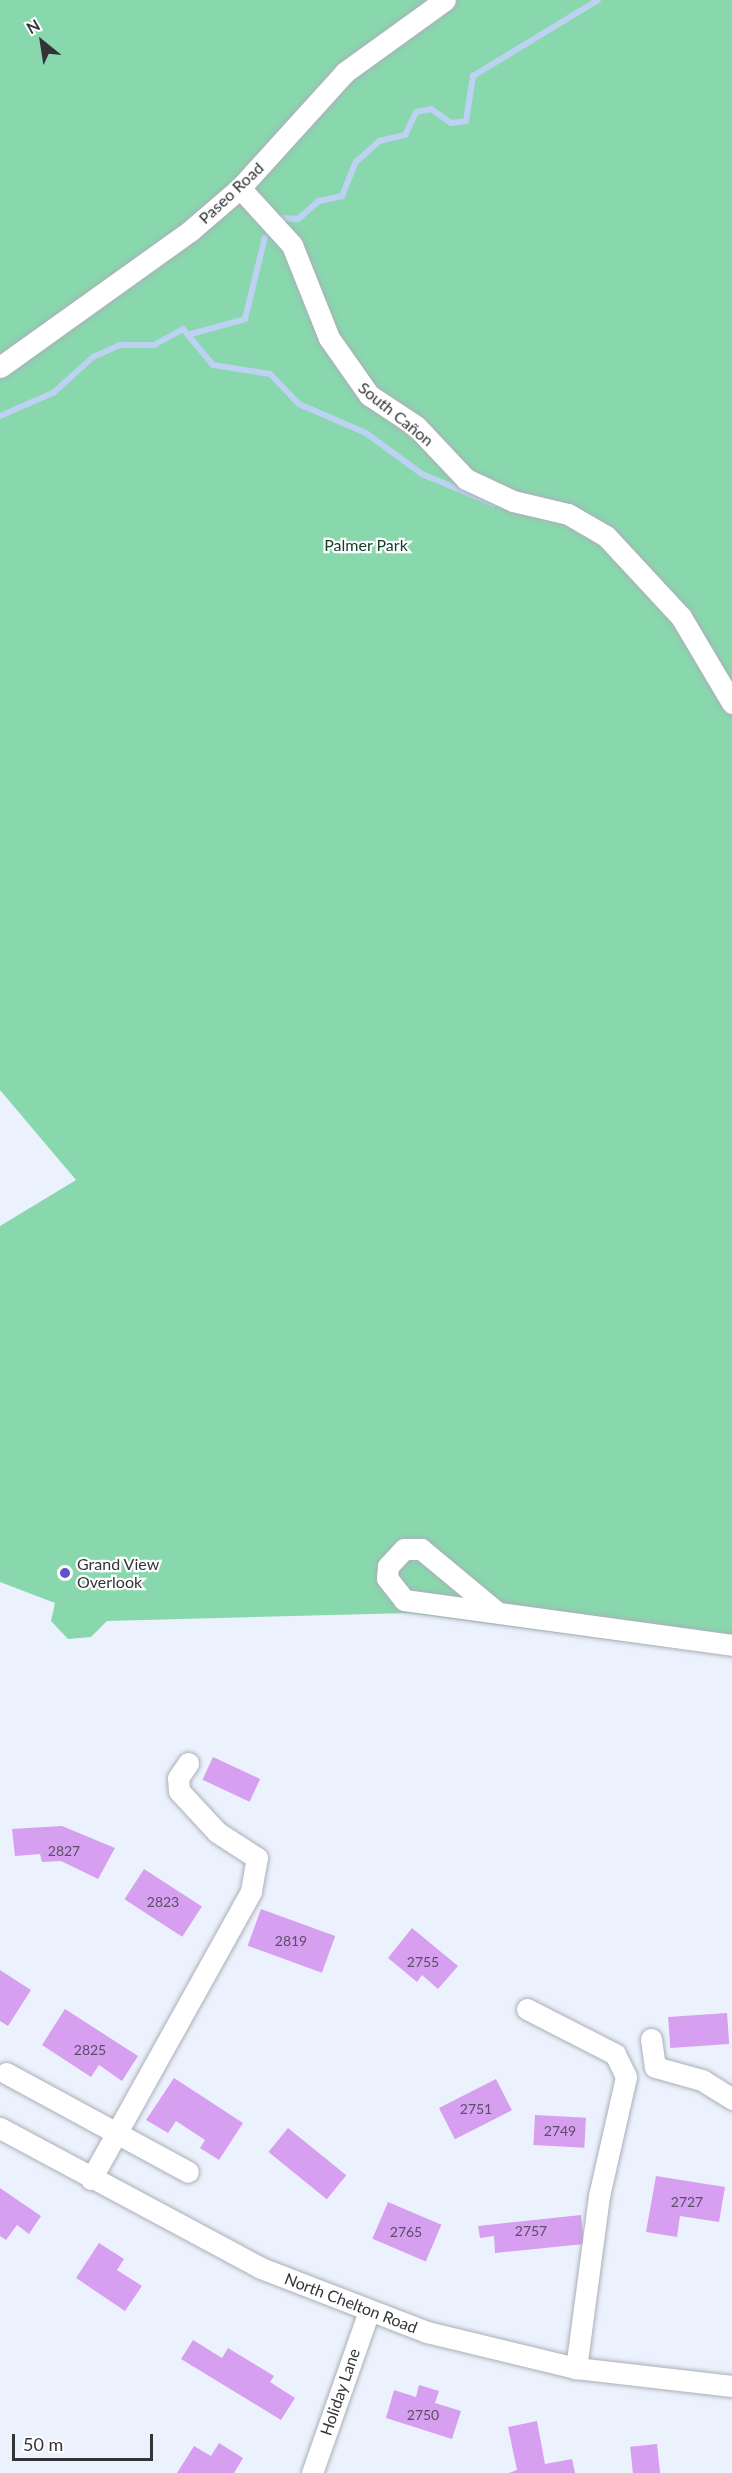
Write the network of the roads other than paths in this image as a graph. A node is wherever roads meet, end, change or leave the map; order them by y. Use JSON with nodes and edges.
{"nodes":[{"id":1,"x":445,"y":0,"type":"edge"},
{"id":2,"x":240,"y":188,"type":"junction"},
{"id":3,"x":0,"y":367,"type":"edge"},
{"id":4,"x":732,"y":703,"type":"edge"},
{"id":5,"x":497,"y":1612,"type":"junction"},
{"id":6,"x":732,"y":1645,"type":"edge"},
{"id":7,"x":188,"y":1763,"type":"dead end"},
{"id":8,"x":527,"y":2009,"type":"dead end"},
{"id":9,"x":651,"y":2039,"type":"dead end"},
{"id":10,"x":6,"y":2073,"type":"dead end"},
{"id":11,"x":732,"y":2099,"type":"edge"},
{"id":12,"x":0,"y":2128,"type":"edge"},
{"id":13,"x":117,"y":2133,"type":"junction"},
{"id":14,"x":188,"y":2172,"type":"dead end"},
{"id":15,"x":91,"y":2179,"type":"junction"},
{"id":16,"x":369,"y":2311,"type":"junction"},
{"id":17,"x":576,"y":2368,"type":"junction"},
{"id":18,"x":732,"y":2386,"type":"edge"},
{"id":19,"x":312,"y":2473,"type":"edge"}],
"edges":[{"from":1,"to":2,"type":"street","name":"Paseo Road"},
{"from":2,"to":3,"type":"street","name":"Paseo Road"},
{"from":2,"to":4,"type":"street","name":"South Cañon"},
{"from":5,"to":5,"type":"street"},
{"from":5,"to":6,"type":"street"},
{"from":7,"to":13,"type":"street"},
{"from":8,"to":17,"type":"street"},
{"from":9,"to":11,"type":"street"},
{"from":10,"to":13,"type":"street"},
{"from":12,"to":15,"type":"street","name":"North Chelton Road"},
{"from":13,"to":14,"type":"street"},
{"from":13,"to":15,"type":"street"},
{"from":15,"to":16,"type":"street","name":"North Chelton Road"},
{"from":16,"to":17,"type":"street","name":"North Chelton Road"},
{"from":16,"to":19,"type":"street","name":"Holiday Lane"},
{"from":17,"to":18,"type":"street","name":"North Chelton Road"}]}
